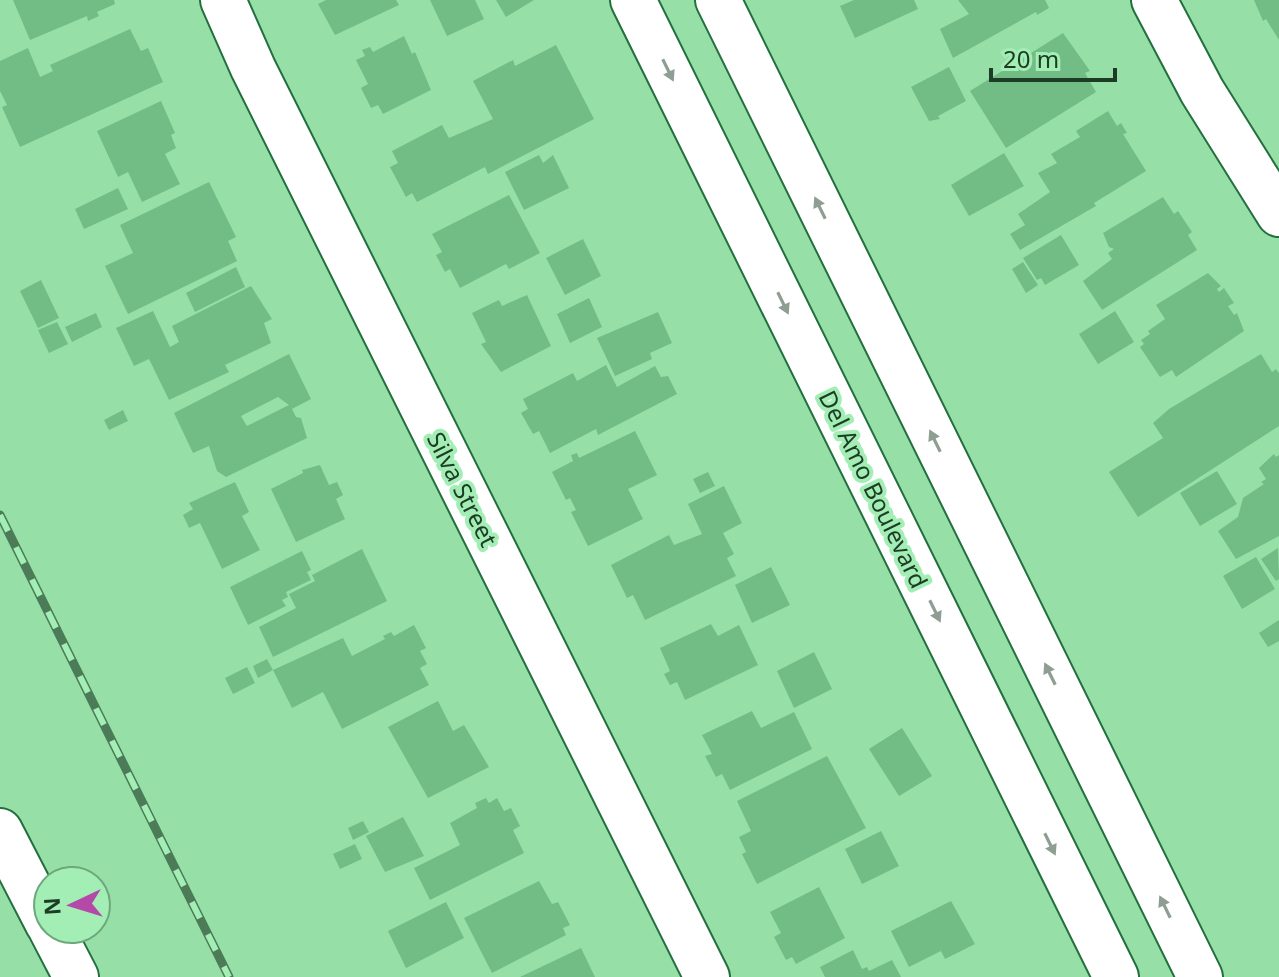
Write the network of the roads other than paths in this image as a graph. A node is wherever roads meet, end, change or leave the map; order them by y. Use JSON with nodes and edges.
{"nodes":[{"id":1,"x":223,"y":0,"type":"edge"},
{"id":2,"x":633,"y":0,"type":"edge"},
{"id":3,"x":718,"y":0,"type":"edge"},
{"id":4,"x":1154,"y":0,"type":"edge"},
{"id":5,"x":1279,"y":214,"type":"edge"},
{"id":6,"x":0,"y":831,"type":"edge"},
{"id":7,"x":32,"y":893,"type":"edge"},
{"id":8,"x":59,"y":945,"type":"edge"},
{"id":9,"x":76,"y":977,"type":"edge"},
{"id":10,"x":707,"y":977,"type":"edge"},
{"id":11,"x":1116,"y":977,"type":"edge"},
{"id":12,"x":1200,"y":977,"type":"edge"}],
"edges":[{"from":1,"to":10,"type":"main road","name":"Silva Street"},
{"from":2,"to":11,"type":"main road","name":"Del Amo Boulevard","one_way":true},
{"from":12,"to":3,"type":"main road","one_way":true},
{"from":4,"to":5,"type":"main road"},
{"from":6,"to":7,"type":"main road"},
{"from":8,"to":9,"type":"main road"}]}
